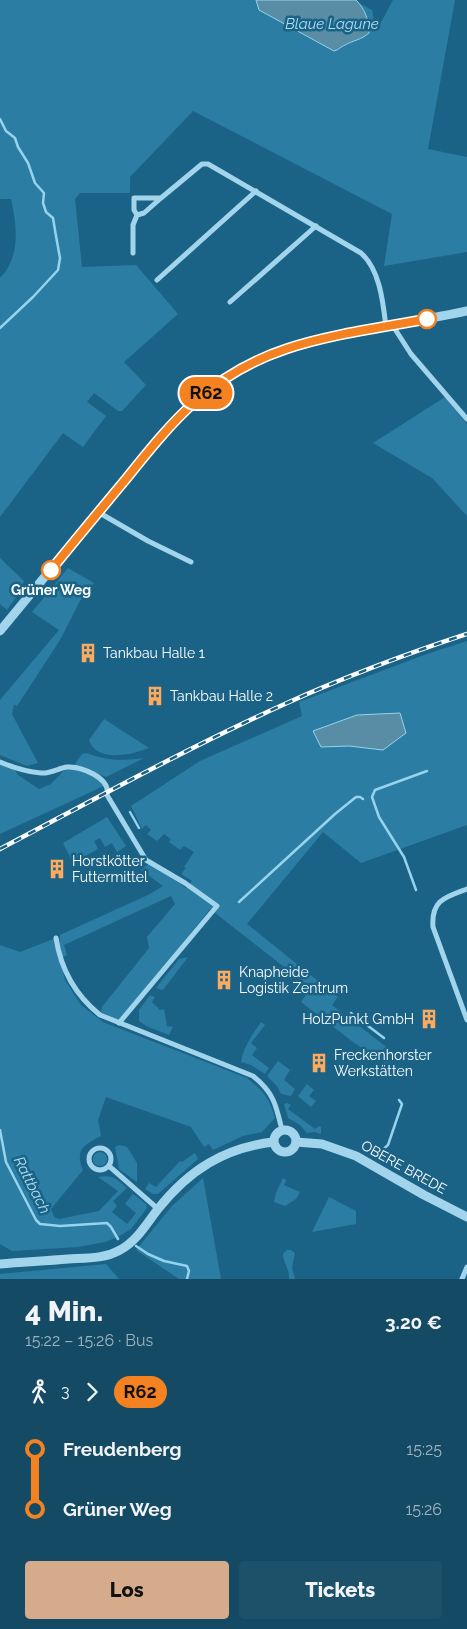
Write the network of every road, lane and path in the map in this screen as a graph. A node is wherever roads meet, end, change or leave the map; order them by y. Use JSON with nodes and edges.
{"nodes":[{"id":1,"x":256,"y":191,"type":"junction"},
{"id":2,"x":161,"y":198,"type":"junction"},
{"id":3,"x":137,"y":215,"type":"junction"},
{"id":4,"x":316,"y":226,"type":"junction"},
{"id":5,"x":133,"y":253,"type":"dead end"},
{"id":6,"x":157,"y":280,"type":"dead end"},
{"id":7,"x":230,"y":302,"type":"dead end"},
{"id":8,"x":467,"y":311,"type":"edge"},
{"id":9,"x":390,"y":326,"type":"junction"},
{"id":10,"x":467,"y":419,"type":"edge"},
{"id":11,"x":98,"y":512,"type":"junction"},
{"id":12,"x":191,"y":562,"type":"dead end"},
{"id":13,"x":0,"y":631,"type":"edge"},
{"id":14,"x":0,"y":762,"type":"edge"},
{"id":15,"x":467,"y":889,"type":"edge"},
{"id":16,"x":56,"y":938,"type":"dead end"},
{"id":17,"x":467,"y":1020,"type":"edge"},
{"id":18,"x":119,"y":1024,"type":"junction"},
{"id":19,"x":282,"y":1130,"type":"junction"},
{"id":20,"x":273,"y":1142,"type":"junction"},
{"id":21,"x":296,"y":1142,"type":"junction"},
{"id":22,"x":109,"y":1166,"type":"junction"},
{"id":23,"x":158,"y":1209,"type":"junction"},
{"id":24,"x":467,"y":1217,"type":"edge"},
{"id":25,"x":0,"y":1264,"type":"edge"},
{"id":26,"x":467,"y":1266,"type":"edge"},
{"id":27,"x":462,"y":1279,"type":"edge"}],
"edges":[{"from":1,"to":2,"type":"street"},
{"from":1,"to":4,"type":"street"},
{"from":1,"to":6,"type":"street"},
{"from":2,"to":3,"type":"street"},
{"from":2,"to":3,"type":"street"},
{"from":3,"to":5,"type":"street"},
{"from":4,"to":7,"type":"street"},
{"from":4,"to":9,"type":"street"},
{"from":8,"to":9,"type":"street"},
{"from":9,"to":10,"type":"street"},
{"from":9,"to":11,"type":"street"},
{"from":11,"to":12,"type":"street"},
{"from":11,"to":13,"type":"street"},
{"from":14,"to":18,"type":"street"},
{"from":15,"to":17,"type":"street"},
{"from":16,"to":18,"type":"street"},
{"from":18,"to":19,"type":"street"},
{"from":19,"to":20,"type":"street"},
{"from":19,"to":21,"type":"street"},
{"from":20,"to":21,"type":"street"},
{"from":20,"to":23,"type":"street"},
{"from":21,"to":24,"type":"street","name":"OBERE BREDE"},
{"from":22,"to":22,"type":"street"},
{"from":22,"to":23,"type":"street"},
{"from":23,"to":25,"type":"street"},
{"from":26,"to":27,"type":"street"}]}
